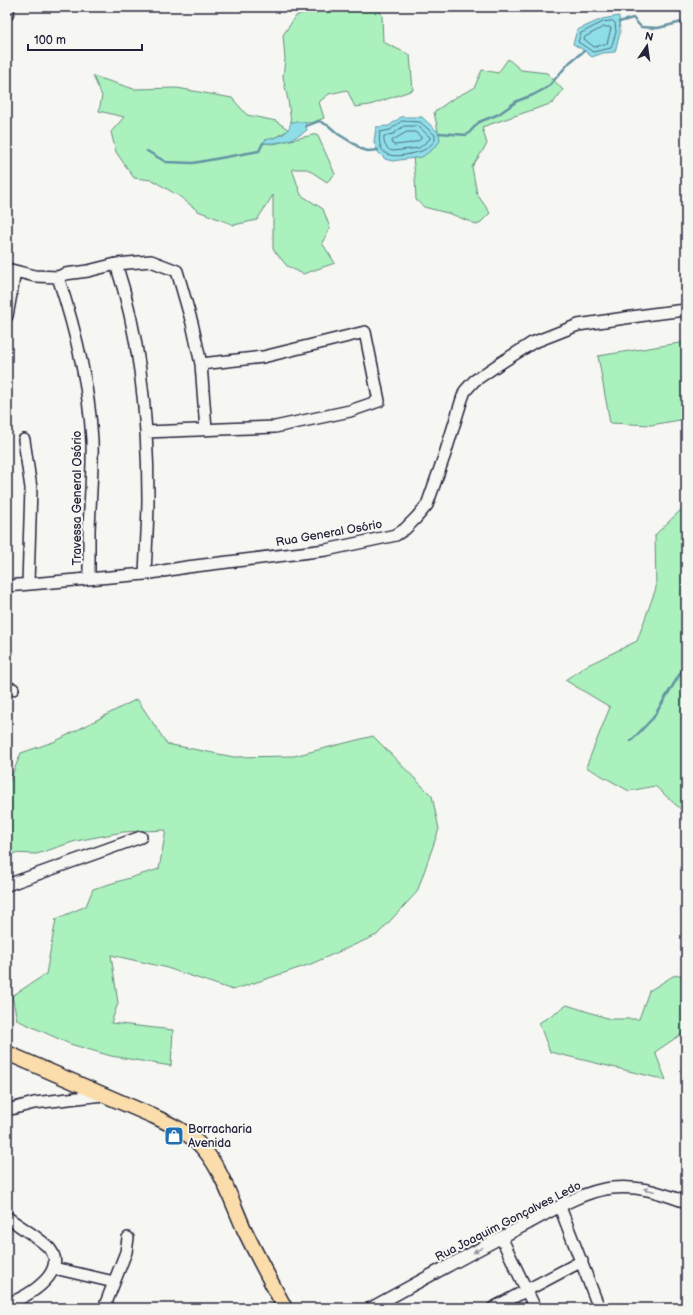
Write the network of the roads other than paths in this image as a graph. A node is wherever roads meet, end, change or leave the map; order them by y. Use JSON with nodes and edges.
{"nodes":[{"id":1,"x":10,"y":7,"type":"edge"},
{"id":2,"x":7,"y":15,"type":"edge"},
{"id":3,"x":116,"y":264,"type":"junction"},
{"id":4,"x":11,"y":271,"type":"edge"},
{"id":5,"x":58,"y":277,"type":"junction"},
{"id":6,"x":686,"y":310,"type":"edge"},
{"id":7,"x":7,"y":316,"type":"edge"},
{"id":8,"x":202,"y":364,"type":"junction"},
{"id":9,"x":206,"y":430,"type":"junction"},
{"id":10,"x":146,"y":432,"type":"junction"},
{"id":11,"x":24,"y":440,"type":"dead end"},
{"id":12,"x":145,"y":574,"type":"junction"},
{"id":13,"x":89,"y":579,"type":"junction"},
{"id":14,"x":28,"y":584,"type":"junction"},
{"id":15,"x":7,"y":586,"type":"edge"},
{"id":16,"x":141,"y":838,"type":"dead end"},
{"id":17,"x":7,"y":885,"type":"edge"},
{"id":18,"x":7,"y":1053,"type":"edge"},
{"id":19,"x":104,"y":1095,"type":"junction"},
{"id":20,"x":7,"y":1110,"type":"edge"},
{"id":21,"x":686,"y":1202,"type":"edge"},
{"id":22,"x":560,"y":1207,"type":"junction"},
{"id":23,"x":7,"y":1217,"type":"edge"},
{"id":24,"x":501,"y":1237,"type":"junction"},
{"id":25,"x":128,"y":1238,"type":"dead end"},
{"id":26,"x":582,"y":1261,"type":"junction"},
{"id":27,"x":54,"y":1268,"type":"junction"},
{"id":28,"x":114,"y":1282,"type":"junction"},
{"id":29,"x":526,"y":1290,"type":"junction"},
{"id":30,"x":9,"y":1303,"type":"dead end"},
{"id":31,"x":104,"y":1308,"type":"edge"},
{"id":32,"x":285,"y":1308,"type":"edge"},
{"id":33,"x":371,"y":1308,"type":"edge"},
{"id":34,"x":493,"y":1308,"type":"edge"},
{"id":35,"x":535,"y":1308,"type":"edge"},
{"id":36,"x":599,"y":1308,"type":"edge"}],
"edges":[{"from":1,"to":2,"type":"street"},
{"from":3,"to":5,"type":"street"},
{"from":3,"to":8,"type":"street"},
{"from":3,"to":10,"type":"street"},
{"from":4,"to":5,"type":"street"},
{"from":4,"to":7,"type":"street"},
{"from":5,"to":13,"type":"street","name":"Travessa General Osório"},
{"from":6,"to":12,"type":"street","name":"Rua General Osório"},
{"from":8,"to":9,"type":"street"},
{"from":8,"to":9,"type":"street"},
{"from":9,"to":10,"type":"street"},
{"from":10,"to":12,"type":"street"},
{"from":11,"to":14,"type":"street"},
{"from":12,"to":13,"type":"street","name":"Rua General Osório"},
{"from":13,"to":14,"type":"street","name":"Rua General Osório"},
{"from":14,"to":15,"type":"street","name":"Rua General Osório"},
{"from":16,"to":17,"type":"street"},
{"from":18,"to":19,"type":"main road"},
{"from":19,"to":20,"type":"street"},
{"from":19,"to":32,"type":"main road"},
{"from":21,"to":22,"type":"street","name":"Rua Joaquim Gonçalves Ledo","one_way":true},
{"from":22,"to":24,"type":"street","name":"Rua Joaquim Gonçalves Ledo"},
{"from":22,"to":26,"type":"street"},
{"from":23,"to":27,"type":"street"},
{"from":24,"to":29,"type":"street"},
{"from":24,"to":33,"type":"street","name":"Rua Joaquim Gonçalves Ledo","one_way":true},
{"from":25,"to":28,"type":"street"},
{"from":26,"to":29,"type":"street"},
{"from":26,"to":36,"type":"street"},
{"from":27,"to":28,"type":"street"},
{"from":27,"to":30,"type":"street"},
{"from":28,"to":31,"type":"street"},
{"from":29,"to":34,"type":"street"},
{"from":29,"to":35,"type":"street"}]}
